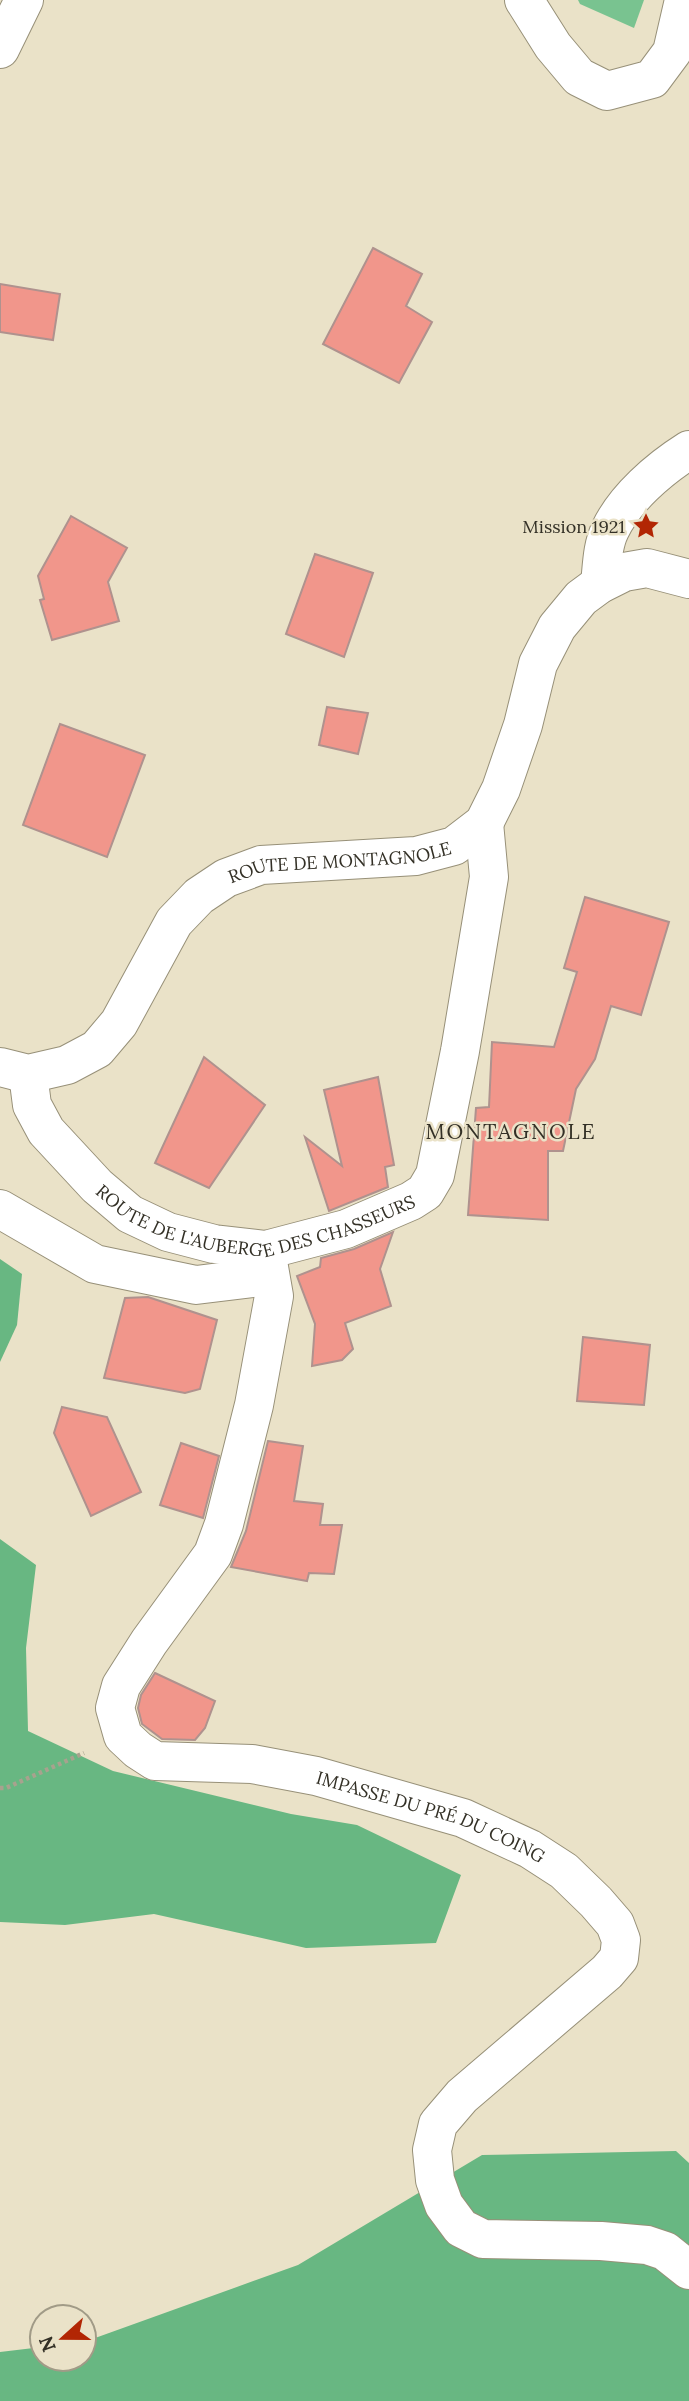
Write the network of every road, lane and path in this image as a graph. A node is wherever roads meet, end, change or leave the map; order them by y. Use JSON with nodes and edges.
{"nodes":[{"id":1,"x":24,"y":0,"type":"edge"},
{"id":2,"x":524,"y":0,"type":"edge"},
{"id":3,"x":684,"y":0,"type":"edge"},
{"id":4,"x":0,"y":49,"type":"edge"},
{"id":5,"x":689,"y":450,"type":"edge"},
{"id":6,"x":689,"y":579,"type":"edge"},
{"id":7,"x":600,"y":583,"type":"junction"},
{"id":8,"x":484,"y":823,"type":"junction"},
{"id":9,"x":14,"y":1070,"type":"edge"},
{"id":10,"x":0,"y":1209,"type":"edge"},
{"id":11,"x":268,"y":1263,"type":"junction"},
{"id":12,"x":123,"y":1736,"type":"junction"},
{"id":13,"x":0,"y":1788,"type":"edge"},
{"id":14,"x":689,"y":2270,"type":"edge"}],
"edges":[{"from":1,"to":4,"type":"street"},
{"from":2,"to":3,"type":"street"},
{"from":5,"to":7,"type":"street"},
{"from":6,"to":7,"type":"street","name":"ROUTE DE MONTAGNOLE"},
{"from":7,"to":8,"type":"street","name":"ROUTE DE MONTAGNOLE"},
{"from":8,"to":9,"type":"street","name":"ROUTE DE MONTAGNOLE"},
{"from":8,"to":11,"type":"street","name":"ROUTE DE L'AUBERGE DES CHASSEURS"},
{"from":9,"to":11,"type":"street","name":"ROUTE DE L'AUBERGE DES CHASSEURS"},
{"from":10,"to":11,"type":"street"},
{"from":11,"to":12,"type":"street"},
{"from":12,"to":13,"type":"path"},
{"from":12,"to":14,"type":"street","name":"IMPASSE DU PRÉ DU COING"}]}
